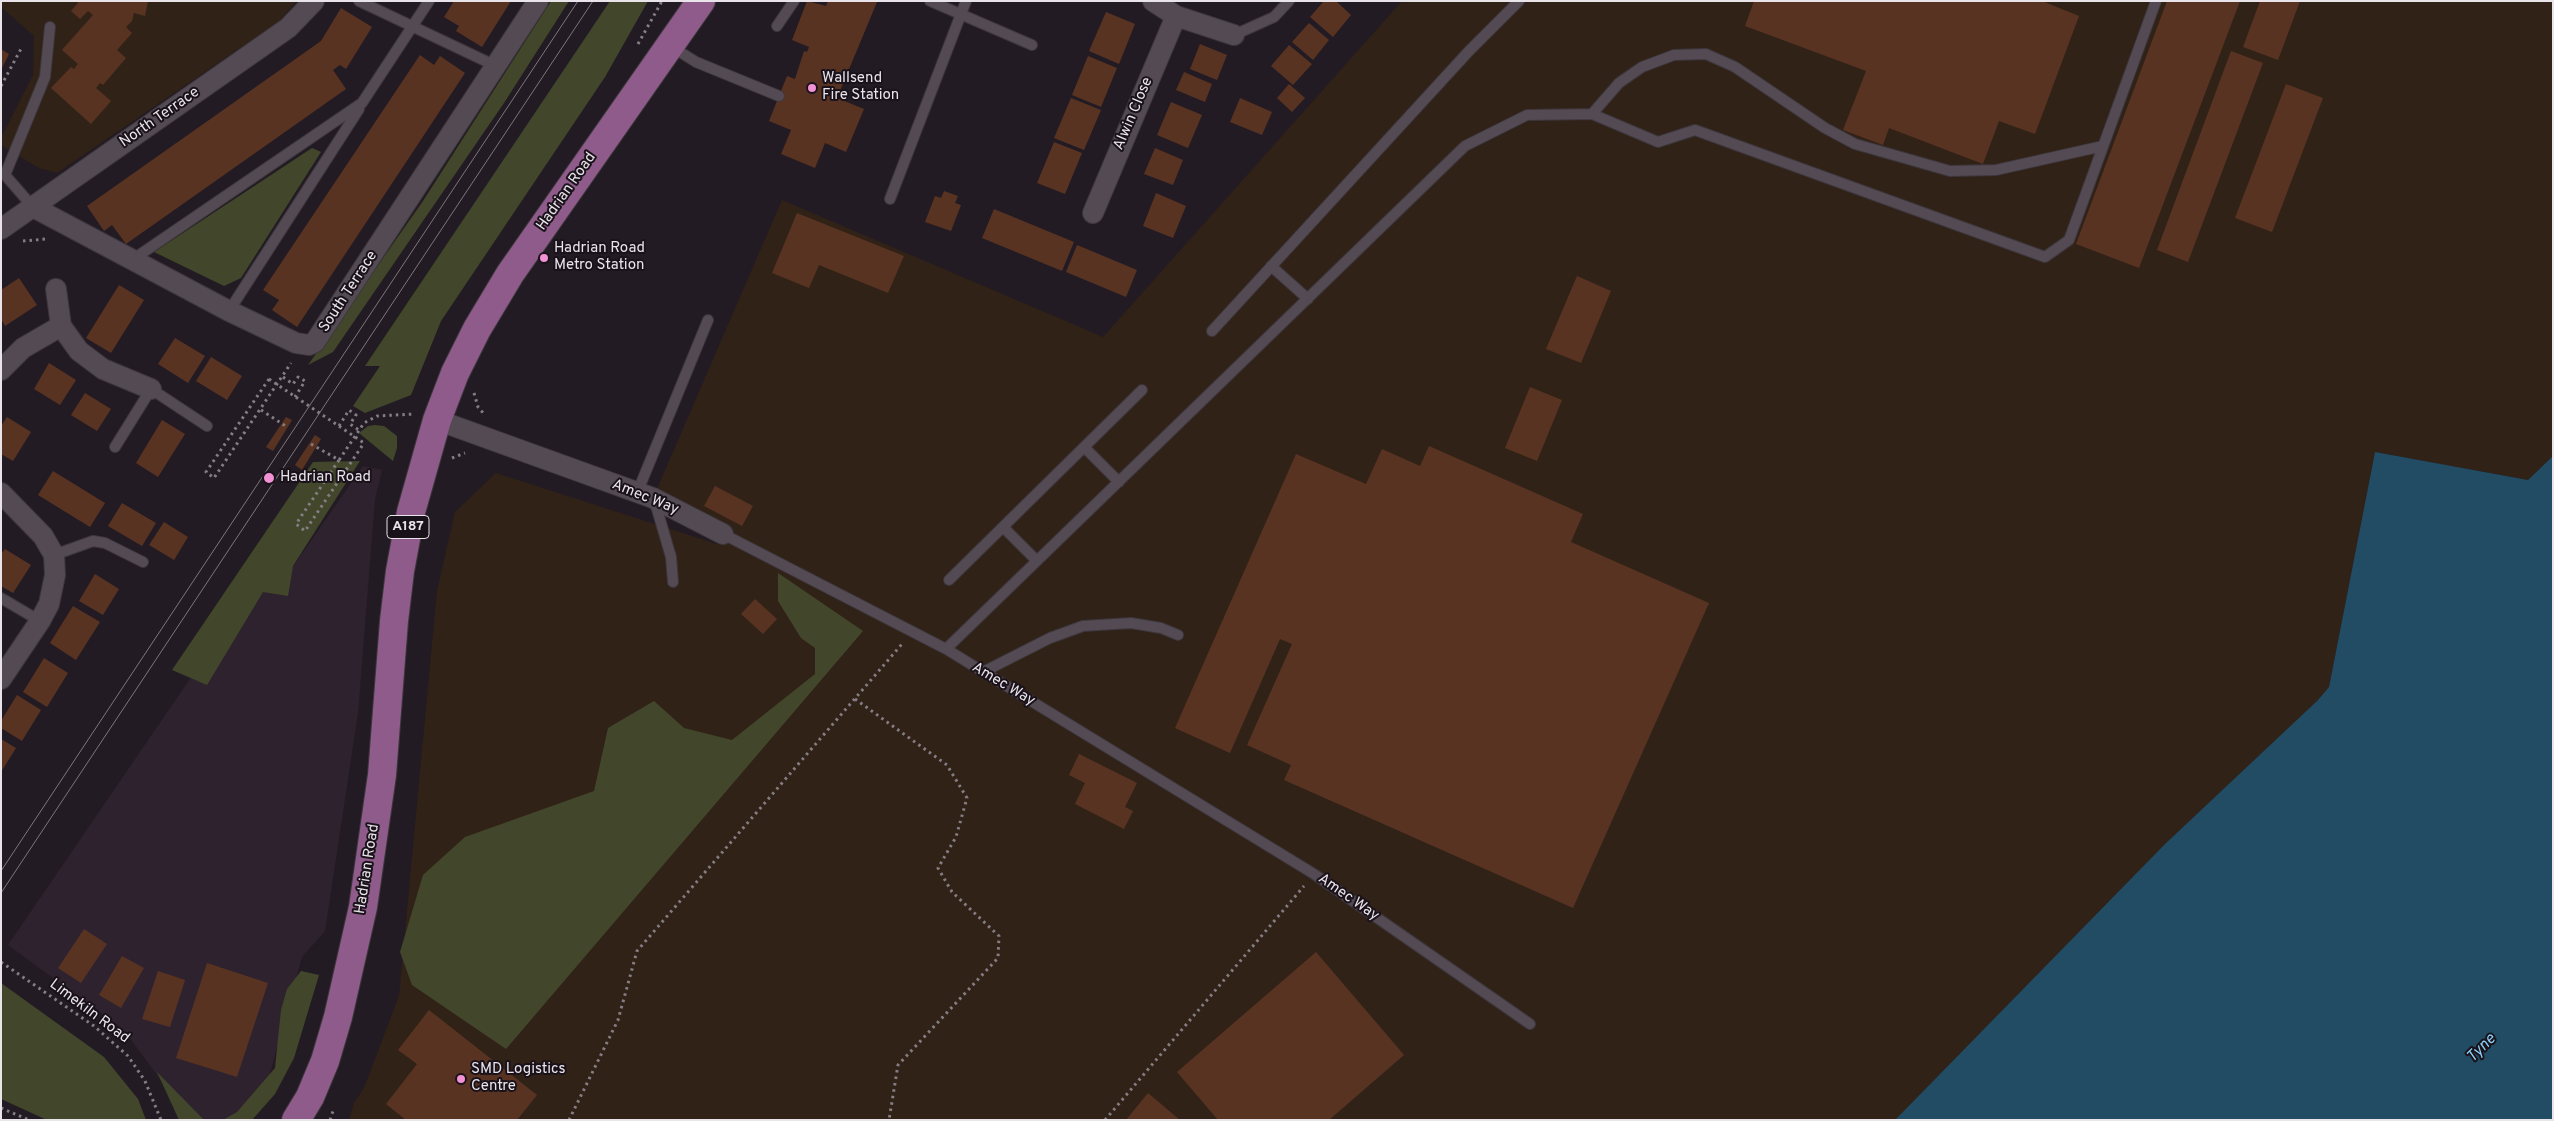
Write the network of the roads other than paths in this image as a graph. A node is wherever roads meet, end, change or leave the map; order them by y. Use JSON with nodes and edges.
{"nodes":[{"id":1,"x":314,"y":1,"type":"edge"},
{"id":2,"x":360,"y":1,"type":"edge"},
{"id":3,"x":429,"y":1,"type":"edge"},
{"id":4,"x":538,"y":1,"type":"edge"},
{"id":5,"x":701,"y":1,"type":"edge"},
{"id":6,"x":794,"y":1,"type":"edge"},
{"id":7,"x":930,"y":1,"type":"edge"},
{"id":8,"x":966,"y":1,"type":"edge"},
{"id":9,"x":1153,"y":1,"type":"edge"},
{"id":10,"x":1289,"y":1,"type":"edge"},
{"id":11,"x":1519,"y":1,"type":"edge"},
{"id":12,"x":2156,"y":1,"type":"edge"},
{"id":13,"x":961,"y":15,"type":"junction"},
{"id":14,"x":1176,"y":16,"type":"junction"},
{"id":15,"x":414,"y":26,"type":"junction"},
{"id":16,"x":777,"y":26,"type":"dead end"},
{"id":17,"x":50,"y":27,"type":"dead end"},
{"id":18,"x":1234,"y":35,"type":"joint"},
{"id":19,"x":669,"y":45,"type":"junction"},
{"id":20,"x":1032,"y":45,"type":"dead end"},
{"id":21,"x":496,"y":66,"type":"junction"},
{"id":22,"x":779,"y":96,"type":"dead end"},
{"id":23,"x":362,"y":104,"type":"junction"},
{"id":24,"x":1592,"y":114,"type":"junction"},
{"id":25,"x":2103,"y":146,"type":"junction"},
{"id":26,"x":3,"y":174,"type":"edge"},
{"id":27,"x":890,"y":199,"type":"dead end"},
{"id":28,"x":33,"y":207,"type":"junction"},
{"id":29,"x":1093,"y":213,"type":"dead end"},
{"id":30,"x":1,"y":229,"type":"edge"},
{"id":31,"x":132,"y":260,"type":"junction"},
{"id":32,"x":1271,"y":266,"type":"junction"},
{"id":33,"x":56,"y":289,"type":"dead end"},
{"id":34,"x":1308,"y":299,"type":"junction"},
{"id":35,"x":229,"y":311,"type":"junction"},
{"id":36,"x":708,"y":320,"type":"dead end"},
{"id":37,"x":61,"y":326,"type":"junction"},
{"id":38,"x":1212,"y":331,"type":"dead end"},
{"id":39,"x":1,"y":370,"type":"edge"},
{"id":40,"x":151,"y":389,"type":"junction"},
{"id":41,"x":1142,"y":390,"type":"dead end"},
{"id":42,"x":427,"y":417,"type":"junction"},
{"id":43,"x":207,"y":426,"type":"dead end"},
{"id":44,"x":115,"y":447,"type":"dead end"},
{"id":45,"x":1084,"y":447,"type":"junction"},
{"id":46,"x":1119,"y":482,"type":"junction"},
{"id":47,"x":1,"y":493,"type":"edge"},
{"id":48,"x":645,"y":496,"type":"junction"},
{"id":49,"x":1003,"y":527,"type":"junction"},
{"id":50,"x":723,"y":534,"type":"joint"},
{"id":51,"x":54,"y":555,"type":"junction"},
{"id":52,"x":142,"y":562,"type":"dead end"},
{"id":53,"x":1037,"y":562,"type":"junction"},
{"id":54,"x":949,"y":580,"type":"dead end"},
{"id":55,"x":673,"y":582,"type":"dead end"},
{"id":56,"x":1,"y":598,"type":"edge"},
{"id":57,"x":40,"y":621,"type":"junction"},
{"id":58,"x":1178,"y":635,"type":"dead end"},
{"id":59,"x":946,"y":650,"type":"junction"},
{"id":60,"x":983,"y":672,"type":"junction"},
{"id":61,"x":1,"y":679,"type":"edge"},
{"id":62,"x":1530,"y":1024,"type":"dead end"},
{"id":63,"x":296,"y":1120,"type":"edge"}],
"edges":[{"from":1,"to":28,"type":"street","name":"North Terrace"},
{"from":2,"to":15,"type":"lane"},
{"from":3,"to":15,"type":"lane"},
{"from":4,"to":21,"type":"street","name":"South Terrace"},
{"from":5,"to":19,"type":"main road","name":"Hadrian Road","number":"A187"},
{"from":6,"to":16,"type":"lane"},
{"from":7,"to":13,"type":"lane"},
{"from":8,"to":13,"type":"lane"},
{"from":9,"to":14,"type":"street"},
{"from":10,"to":18,"type":"lane"},
{"from":11,"to":32,"type":"lane"},
{"from":12,"to":25,"type":"lane"},
{"from":13,"to":20,"type":"lane"},
{"from":13,"to":27,"type":"lane"},
{"from":14,"to":18,"type":"street"},
{"from":14,"to":29,"type":"street","name":"Alwin Close"},
{"from":15,"to":21,"type":"lane"},
{"from":15,"to":23,"type":"lane"},
{"from":17,"to":26,"type":"lane"},
{"from":19,"to":22,"type":"lane"},
{"from":19,"to":42,"type":"main road","name":"Hadrian Road","number":"A187"},
{"from":21,"to":35,"type":"street","name":"South Terrace"},
{"from":23,"to":31,"type":"lane"},
{"from":23,"to":35,"type":"lane"},
{"from":24,"to":25,"type":"lane"},
{"from":24,"to":25,"type":"lane"},
{"from":24,"to":34,"type":"lane"},
{"from":26,"to":28,"type":"lane"},
{"from":28,"to":30,"type":"street","name":"North Terrace"},
{"from":28,"to":31,"type":"street","name":"South Terrace"},
{"from":31,"to":35,"type":"street","name":"South Terrace"},
{"from":32,"to":34,"type":"lane"},
{"from":32,"to":38,"type":"lane"},
{"from":33,"to":37,"type":"street"},
{"from":34,"to":46,"type":"lane"},
{"from":36,"to":48,"type":"lane"},
{"from":37,"to":39,"type":"street"},
{"from":37,"to":40,"type":"street"},
{"from":40,"to":43,"type":"lane"},
{"from":40,"to":44,"type":"lane"},
{"from":41,"to":45,"type":"lane"},
{"from":42,"to":48,"type":"street","name":"Amec Way"},
{"from":42,"to":63,"type":"main road","name":"Hadrian Road","number":"A187"},
{"from":45,"to":46,"type":"lane"},
{"from":45,"to":49,"type":"lane"},
{"from":46,"to":53,"type":"lane"},
{"from":47,"to":51,"type":"street"},
{"from":48,"to":50,"type":"street","name":"Amec Way"},
{"from":48,"to":55,"type":"lane"},
{"from":49,"to":53,"type":"lane"},
{"from":49,"to":54,"type":"lane"},
{"from":50,"to":59,"type":"lane","name":"Amec Way"},
{"from":51,"to":52,"type":"lane"},
{"from":51,"to":57,"type":"street"},
{"from":53,"to":59,"type":"lane"},
{"from":56,"to":57,"type":"lane"},
{"from":57,"to":61,"type":"street"},
{"from":58,"to":60,"type":"lane"},
{"from":59,"to":60,"type":"lane","name":"Amec Way"},
{"from":60,"to":62,"type":"lane","name":"Amec Way"}]}
